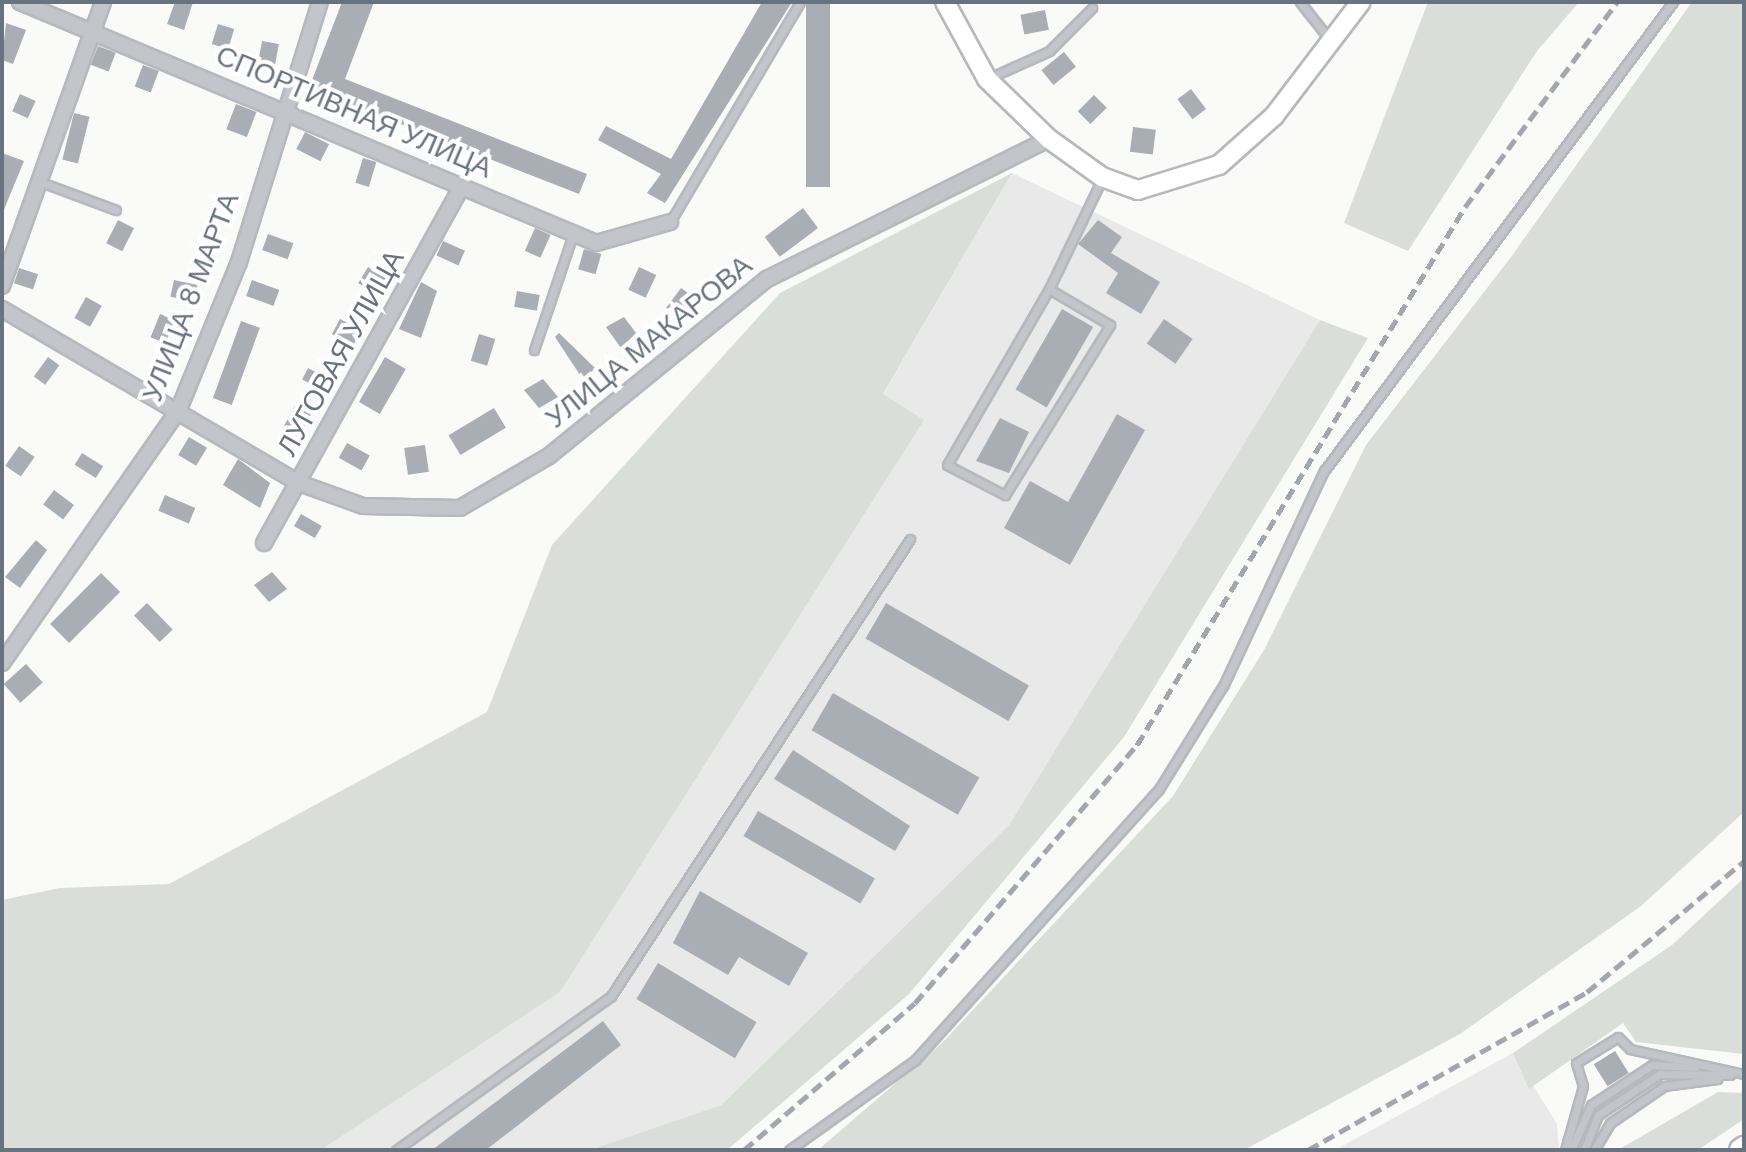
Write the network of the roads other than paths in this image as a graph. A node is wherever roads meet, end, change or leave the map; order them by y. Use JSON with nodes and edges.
{"nodes":[{"id":1,"x":20,"y":2,"type":"edge"},
{"id":2,"x":103,"y":2,"type":"edge"},
{"id":3,"x":320,"y":2,"type":"edge"},
{"id":4,"x":800,"y":2,"type":"edge"},
{"id":5,"x":945,"y":2,"type":"edge"},
{"id":6,"x":1300,"y":2,"type":"edge"},
{"id":7,"x":1361,"y":2,"type":"edge"},
{"id":8,"x":1673,"y":2,"type":"edge"},
{"id":9,"x":1092,"y":8,"type":"dead end"},
{"id":10,"x":93,"y":31,"type":"junction"},
{"id":11,"x":1330,"y":40,"type":"junction"},
{"id":12,"x":987,"y":79,"type":"junction"},
{"id":13,"x":286,"y":108,"type":"junction"},
{"id":14,"x":1049,"y":139,"type":"junction"},
{"id":15,"x":1102,"y":177,"type":"junction"},
{"id":16,"x":36,"y":181,"type":"junction"},
{"id":17,"x":461,"y":188,"type":"junction"},
{"id":18,"x":116,"y":210,"type":"dead end"},
{"id":19,"x":670,"y":222,"type":"joint"},
{"id":20,"x":573,"y":234,"type":"junction"},
{"id":21,"x":2,"y":286,"type":"edge"},
{"id":22,"x":1049,"y":289,"type":"junction"},
{"id":23,"x":2,"y":309,"type":"edge"},
{"id":24,"x":534,"y":350,"type":"dead end"},
{"id":25,"x":179,"y":409,"type":"junction"},
{"id":26,"x":299,"y":483,"type":"junction"},
{"id":27,"x":910,"y":539,"type":"dead end"},
{"id":28,"x":264,"y":543,"type":"dead end"},
{"id":29,"x":2,"y":663,"type":"edge"},
{"id":30,"x":1717,"y":1069,"type":"junction"},
{"id":31,"x":1744,"y":1075,"type":"edge"},
{"id":32,"x":396,"y":1150,"type":"edge"},
{"id":33,"x":789,"y":1150,"type":"edge"},
{"id":34,"x":1568,"y":1150,"type":"edge"},
{"id":35,"x":1584,"y":1150,"type":"edge"},
{"id":36,"x":1594,"y":1150,"type":"edge"}],
"edges":[{"from":1,"to":10,"type":"street","name":"СПОРТИВНАЯ УЛИЦА"},
{"from":2,"to":10,"type":"street"},
{"from":3,"to":13,"type":"street","name":"УЛИЦА 8 МАРТА"},
{"from":4,"to":19,"type":"lane"},
{"from":5,"to":12,"type":"main road"},
{"from":6,"to":11,"type":"lane"},
{"from":7,"to":11,"type":"main road"},
{"from":8,"to":33,"type":"lane"},
{"from":9,"to":12,"type":"lane"},
{"from":10,"to":13,"type":"street","name":"СПОРТИВНАЯ УЛИЦА"},
{"from":10,"to":16,"type":"street"},
{"from":11,"to":15,"type":"main road"},
{"from":12,"to":14,"type":"main road"},
{"from":13,"to":17,"type":"street","name":"СПОРТИВНАЯ УЛИЦА"},
{"from":13,"to":25,"type":"street","name":"УЛИЦА 8 МАРТА"},
{"from":14,"to":15,"type":"main road"},
{"from":14,"to":26,"type":"street","name":"УЛИЦА МАКАРОВА"},
{"from":15,"to":22,"type":"lane"},
{"from":16,"to":18,"type":"lane"},
{"from":16,"to":21,"type":"street"},
{"from":17,"to":20,"type":"street","name":"СПОРТИВНАЯ УЛИЦА"},
{"from":17,"to":26,"type":"street","name":"ЛУГОВАЯ УЛИЦА"},
{"from":19,"to":20,"type":"street","name":"СПОРТИВНАЯ УЛИЦА"},
{"from":20,"to":24,"type":"lane"},
{"from":22,"to":22,"type":"lane"},
{"from":23,"to":25,"type":"street","name":"УЛИЦА МАКАРОВА"},
{"from":25,"to":26,"type":"street","name":"УЛИЦА МАКАРОВА"},
{"from":25,"to":29,"type":"street","name":"УЛИЦА 8 МАРТА"},
{"from":26,"to":28,"type":"street","name":"ЛУГОВАЯ УЛИЦА"},
{"from":27,"to":32,"type":"lane"},
{"from":30,"to":31,"type":"lane"},
{"from":30,"to":34,"type":"lane"},
{"from":30,"to":34,"type":"lane"},
{"from":31,"to":35,"type":"lane"},
{"from":31,"to":36,"type":"lane"}]}
